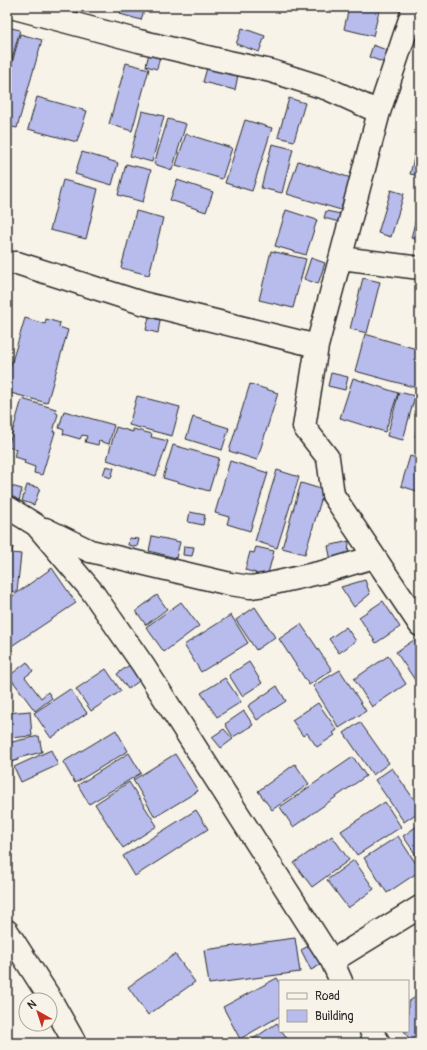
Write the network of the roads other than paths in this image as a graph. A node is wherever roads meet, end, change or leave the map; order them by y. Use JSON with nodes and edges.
{"nodes":[{"id":1,"x":11,"y":7,"type":"edge"},
{"id":2,"x":414,"y":7,"type":"edge"},
{"id":3,"x":379,"y":112,"type":"junction"},
{"id":4,"x":341,"y":258,"type":"junction"},
{"id":5,"x":7,"y":263,"type":"edge"},
{"id":6,"x":420,"y":268,"type":"edge"},
{"id":7,"x":317,"y":346,"type":"junction"},
{"id":8,"x":7,"y":507,"type":"edge"},
{"id":9,"x":36,"y":525,"type":"junction"},
{"id":10,"x":374,"y":557,"type":"junction"},
{"id":11,"x":420,"y":625,"type":"edge"},
{"id":12,"x":420,"y":907,"type":"edge"},
{"id":13,"x":7,"y":931,"type":"edge"},
{"id":14,"x":332,"y":961,"type":"junction"},
{"id":15,"x":341,"y":980,"type":"edge"},
{"id":16,"x":372,"y":1032,"type":"edge"},
{"id":17,"x":75,"y":1043,"type":"edge"},
{"id":18,"x":379,"y":1043,"type":"edge"}],
"edges":[{"from":1,"to":3,"type":"street"},
{"from":2,"to":3,"type":"street"},
{"from":3,"to":4,"type":"street"},
{"from":4,"to":6,"type":"street"},
{"from":4,"to":7,"type":"street"},
{"from":5,"to":7,"type":"street"},
{"from":7,"to":10,"type":"street"},
{"from":8,"to":9,"type":"street"},
{"from":9,"to":10,"type":"street"},
{"from":9,"to":14,"type":"street"},
{"from":10,"to":11,"type":"street"},
{"from":12,"to":14,"type":"street"},
{"from":13,"to":17,"type":"street"},
{"from":14,"to":15,"type":"street"},
{"from":16,"to":18,"type":"street"}]}
